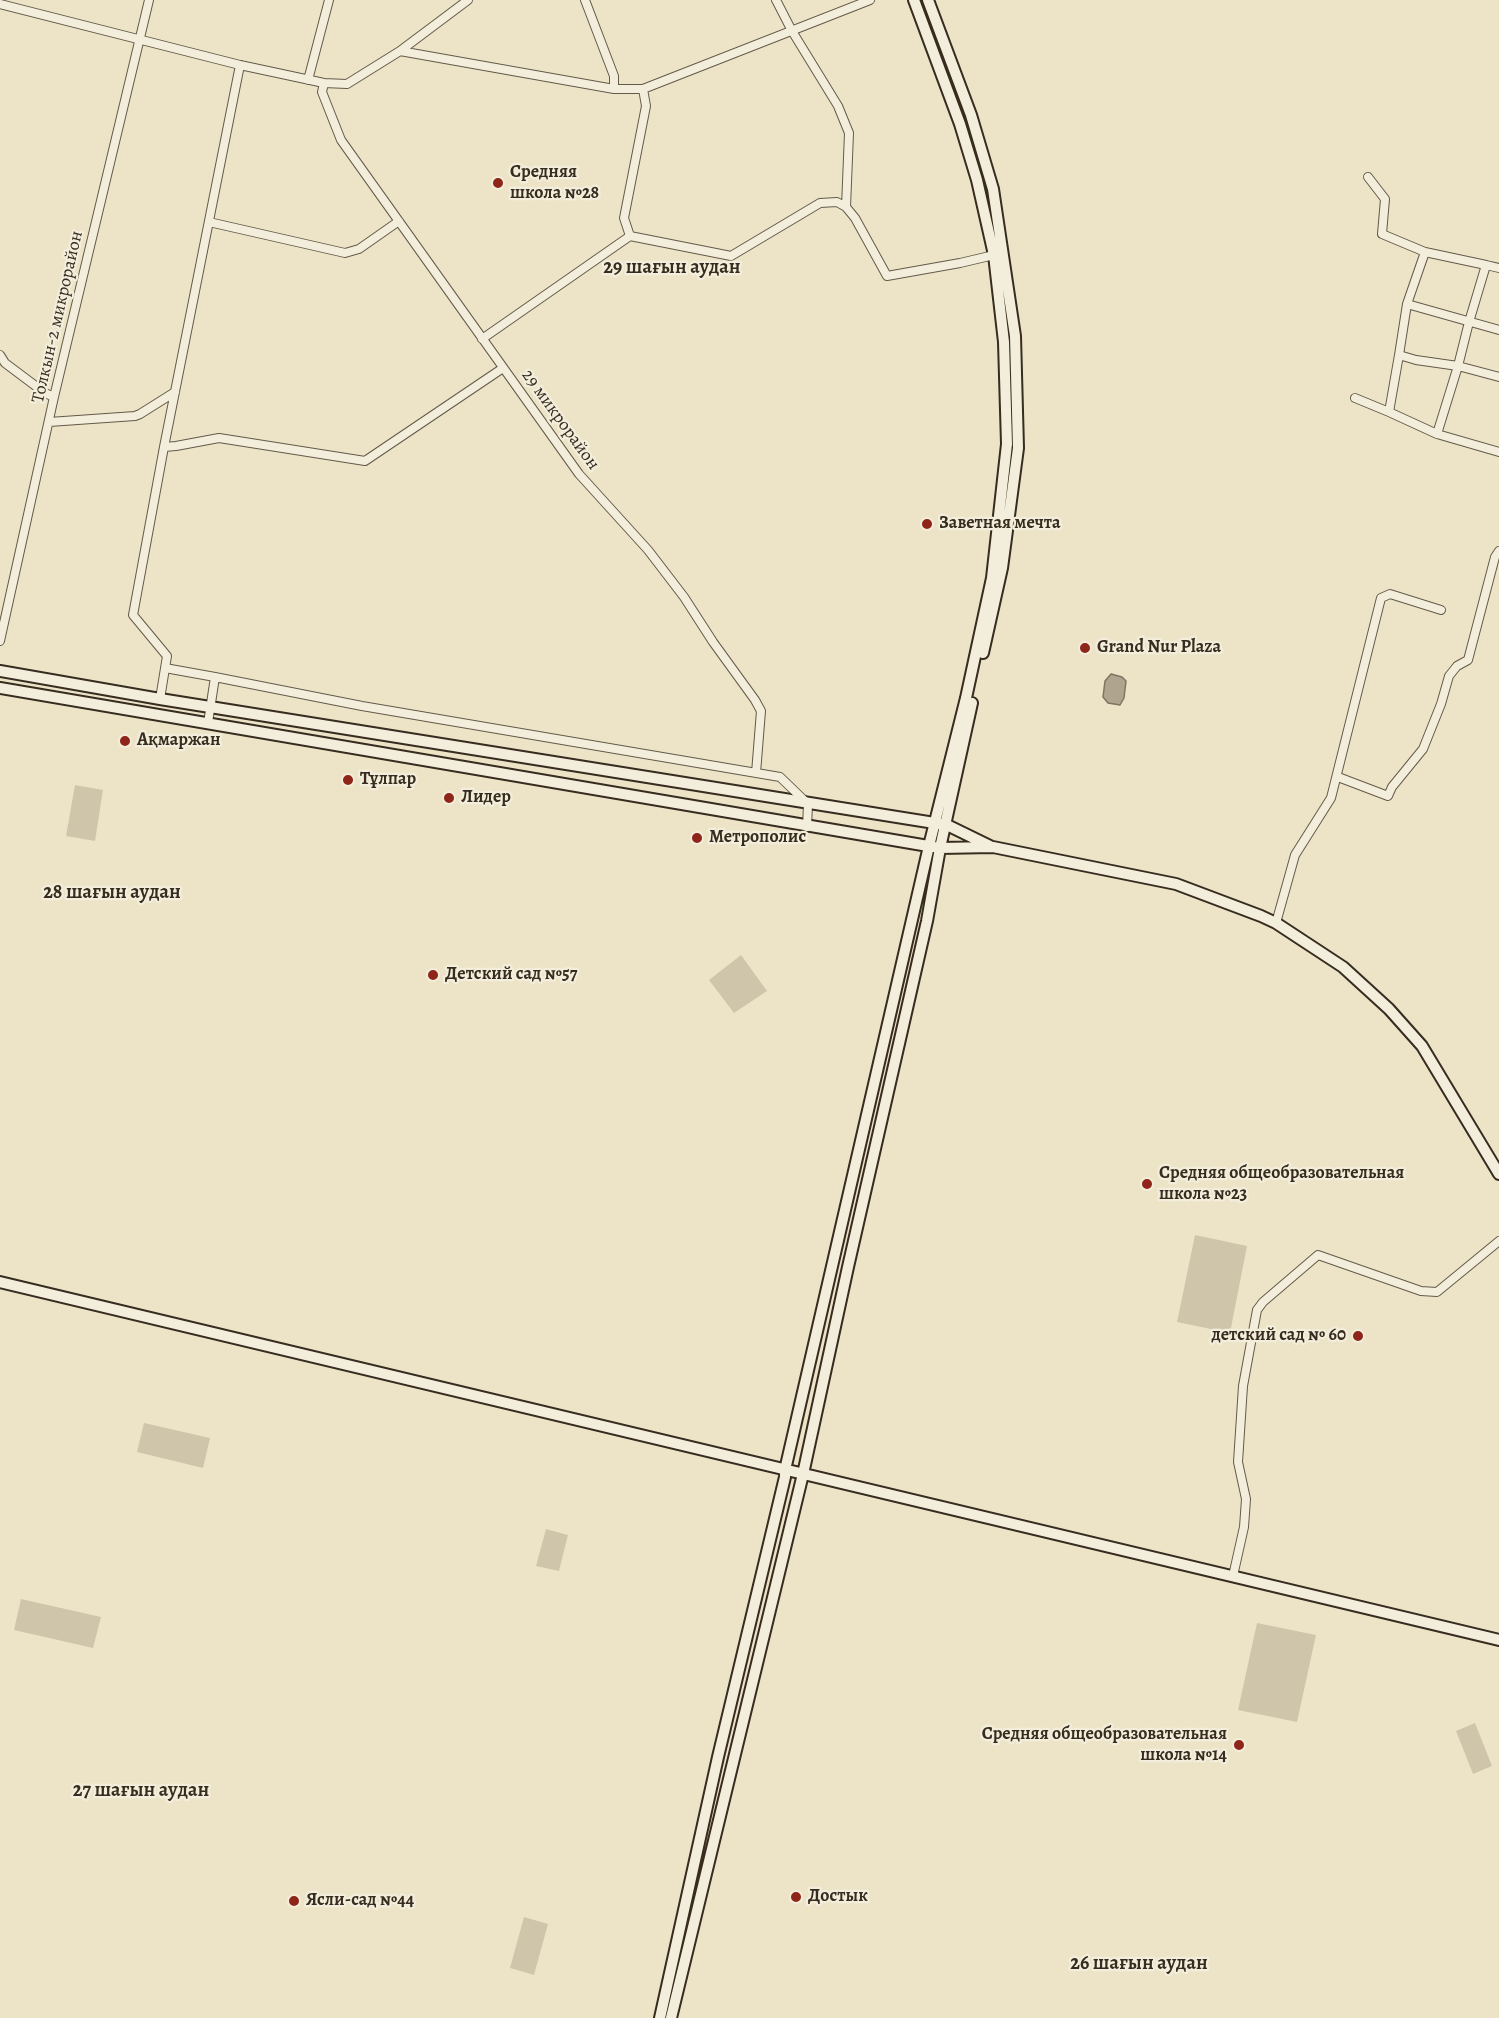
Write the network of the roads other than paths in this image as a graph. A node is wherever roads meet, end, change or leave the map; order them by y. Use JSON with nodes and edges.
{"nodes":[{"id":1,"x":149,"y":0,"type":"edge"},
{"id":2,"x":329,"y":0,"type":"edge"},
{"id":3,"x":468,"y":0,"type":"edge"},
{"id":4,"x":585,"y":0,"type":"edge"},
{"id":5,"x":776,"y":0,"type":"edge"},
{"id":6,"x":870,"y":0,"type":"edge"},
{"id":7,"x":914,"y":0,"type":"edge"},
{"id":8,"x":928,"y":0,"type":"edge"},
{"id":9,"x":0,"y":4,"type":"edge"},
{"id":10,"x":792,"y":31,"type":"junction"},
{"id":11,"x":140,"y":40,"type":"junction"},
{"id":12,"x":400,"y":51,"type":"junction"},
{"id":13,"x":240,"y":65,"type":"junction"},
{"id":14,"x":308,"y":80,"type":"junction"},
{"id":15,"x":324,"y":83,"type":"junction"},
{"id":16,"x":614,"y":89,"type":"junction"},
{"id":17,"x":643,"y":89,"type":"junction"},
{"id":18,"x":1368,"y":177,"type":"dead end"},
{"id":19,"x":846,"y":207,"type":"junction"},
{"id":20,"x":399,"y":221,"type":"junction"},
{"id":21,"x":209,"y":222,"type":"junction"},
{"id":22,"x":630,"y":236,"type":"junction"},
{"id":23,"x":1425,"y":252,"type":"junction"},
{"id":24,"x":998,"y":254,"type":"junction"},
{"id":25,"x":1486,"y":265,"type":"junction"},
{"id":26,"x":1499,"y":268,"type":"edge"},
{"id":27,"x":1407,"y":304,"type":"junction"},
{"id":28,"x":1469,"y":322,"type":"junction"},
{"id":29,"x":1499,"y":330,"type":"edge"},
{"id":30,"x":482,"y":339,"type":"junction"},
{"id":31,"x":0,"y":355,"type":"edge"},
{"id":32,"x":1399,"y":355,"type":"junction"},
{"id":33,"x":1458,"y":366,"type":"junction"},
{"id":34,"x":503,"y":368,"type":"junction"},
{"id":35,"x":1499,"y":377,"type":"edge"},
{"id":36,"x":175,"y":392,"type":"junction"},
{"id":37,"x":54,"y":397,"type":"junction"},
{"id":38,"x":1355,"y":398,"type":"dead end"},
{"id":39,"x":1389,"y":412,"type":"junction"},
{"id":40,"x":49,"y":422,"type":"junction"},
{"id":41,"x":1437,"y":434,"type":"junction"},
{"id":42,"x":164,"y":447,"type":"junction"},
{"id":43,"x":1499,"y":452,"type":"edge"},
{"id":44,"x":1499,"y":551,"type":"edge"},
{"id":45,"x":1441,"y":610,"type":"dead end"},
{"id":46,"x":0,"y":641,"type":"edge"},
{"id":47,"x":165,"y":668,"type":"junction"},
{"id":48,"x":0,"y":671,"type":"edge"},
{"id":49,"x":215,"y":677,"type":"junction"},
{"id":50,"x":0,"y":687,"type":"edge"},
{"id":51,"x":160,"y":699,"type":"junction"},
{"id":52,"x":210,"y":707,"type":"junction"},
{"id":53,"x":208,"y":723,"type":"junction"},
{"id":54,"x":756,"y":772,"type":"junction"},
{"id":55,"x":1338,"y":777,"type":"junction"},
{"id":56,"x":808,"y":804,"type":"junction"},
{"id":57,"x":941,"y":824,"type":"junction"},
{"id":58,"x":807,"y":827,"type":"junction"},
{"id":59,"x":935,"y":847,"type":"junction"},
{"id":60,"x":993,"y":847,"type":"junction"},
{"id":61,"x":1276,"y":923,"type":"junction"},
{"id":62,"x":1499,"y":1174,"type":"edge"},
{"id":63,"x":1499,"y":1240,"type":"edge"},
{"id":64,"x":0,"y":1282,"type":"edge"},
{"id":65,"x":785,"y":1470,"type":"junction"},
{"id":66,"x":803,"y":1474,"type":"junction"},
{"id":67,"x":1233,"y":1576,"type":"junction"},
{"id":68,"x":1499,"y":1640,"type":"edge"},
{"id":69,"x":660,"y":2018,"type":"edge"},
{"id":70,"x":671,"y":2018,"type":"edge"}],
"edges":[{"from":1,"to":11,"type":"street","name":"Толкын-2 микрорайон"},
{"from":2,"to":14,"type":"street"},
{"from":3,"to":12,"type":"street"},
{"from":4,"to":16,"type":"street"},
{"from":5,"to":10,"type":"street"},
{"from":6,"to":10,"type":"street"},
{"from":7,"to":24,"type":"main road"},
{"from":8,"to":24,"type":"main road"},
{"from":9,"to":11,"type":"street"},
{"from":10,"to":17,"type":"street"},
{"from":10,"to":19,"type":"street"},
{"from":11,"to":13,"type":"street"},
{"from":11,"to":37,"type":"street","name":"Толкын-2 микрорайон"},
{"from":12,"to":15,"type":"street"},
{"from":12,"to":16,"type":"street"},
{"from":13,"to":14,"type":"street"},
{"from":13,"to":21,"type":"street"},
{"from":14,"to":15,"type":"street"},
{"from":15,"to":20,"type":"street","name":"29 микрорайон"},
{"from":16,"to":17,"type":"street"},
{"from":17,"to":22,"type":"street"},
{"from":18,"to":23,"type":"street"},
{"from":19,"to":22,"type":"street"},
{"from":19,"to":24,"type":"street"},
{"from":20,"to":21,"type":"street"},
{"from":20,"to":30,"type":"street","name":"29 микрорайон"},
{"from":21,"to":36,"type":"street"},
{"from":22,"to":30,"type":"street"},
{"from":23,"to":25,"type":"street"},
{"from":23,"to":27,"type":"street"},
{"from":24,"to":57,"type":"main road"},
{"from":25,"to":26,"type":"street"},
{"from":25,"to":28,"type":"street"},
{"from":27,"to":28,"type":"street"},
{"from":27,"to":32,"type":"street"},
{"from":28,"to":29,"type":"street"},
{"from":28,"to":33,"type":"street"},
{"from":30,"to":34,"type":"street","name":"29 микрорайон"},
{"from":31,"to":37,"type":"street"},
{"from":32,"to":33,"type":"street"},
{"from":32,"to":39,"type":"street"},
{"from":33,"to":35,"type":"street"},
{"from":33,"to":41,"type":"street"},
{"from":34,"to":42,"type":"street"},
{"from":34,"to":54,"type":"street","name":"29 микрорайон"},
{"from":36,"to":40,"type":"street"},
{"from":36,"to":42,"type":"street"},
{"from":37,"to":40,"type":"street","name":"Толкын-2 микрорайон"},
{"from":38,"to":39,"type":"street"},
{"from":39,"to":41,"type":"street"},
{"from":40,"to":46,"type":"street","name":"Толкын-2 микрорайон"},
{"from":41,"to":43,"type":"street"},
{"from":42,"to":47,"type":"street"},
{"from":44,"to":55,"type":"street"},
{"from":45,"to":55,"type":"street"},
{"from":47,"to":49,"type":"street"},
{"from":47,"to":51,"type":"street"},
{"from":48,"to":51,"type":"main road"},
{"from":49,"to":52,"type":"street"},
{"from":49,"to":54,"type":"street"},
{"from":50,"to":53,"type":"main road"},
{"from":51,"to":52,"type":"main road"},
{"from":52,"to":53,"type":"street"},
{"from":52,"to":56,"type":"main road"},
{"from":53,"to":58,"type":"main road"},
{"from":54,"to":56,"type":"street"},
{"from":55,"to":61,"type":"street"},
{"from":56,"to":57,"type":"main road"},
{"from":56,"to":58,"type":"street"},
{"from":57,"to":59,"type":"main road"},
{"from":57,"to":60,"type":"main road"},
{"from":58,"to":59,"type":"main road"},
{"from":59,"to":60,"type":"main road"},
{"from":59,"to":65,"type":"main road"},
{"from":59,"to":66,"type":"main road"},
{"from":60,"to":61,"type":"main road"},
{"from":61,"to":62,"type":"main road"},
{"from":63,"to":67,"type":"street"},
{"from":64,"to":65,"type":"main road"},
{"from":65,"to":66,"type":"main road"},
{"from":65,"to":69,"type":"main road"},
{"from":66,"to":67,"type":"main road"},
{"from":66,"to":70,"type":"main road"},
{"from":67,"to":68,"type":"main road"}]}
